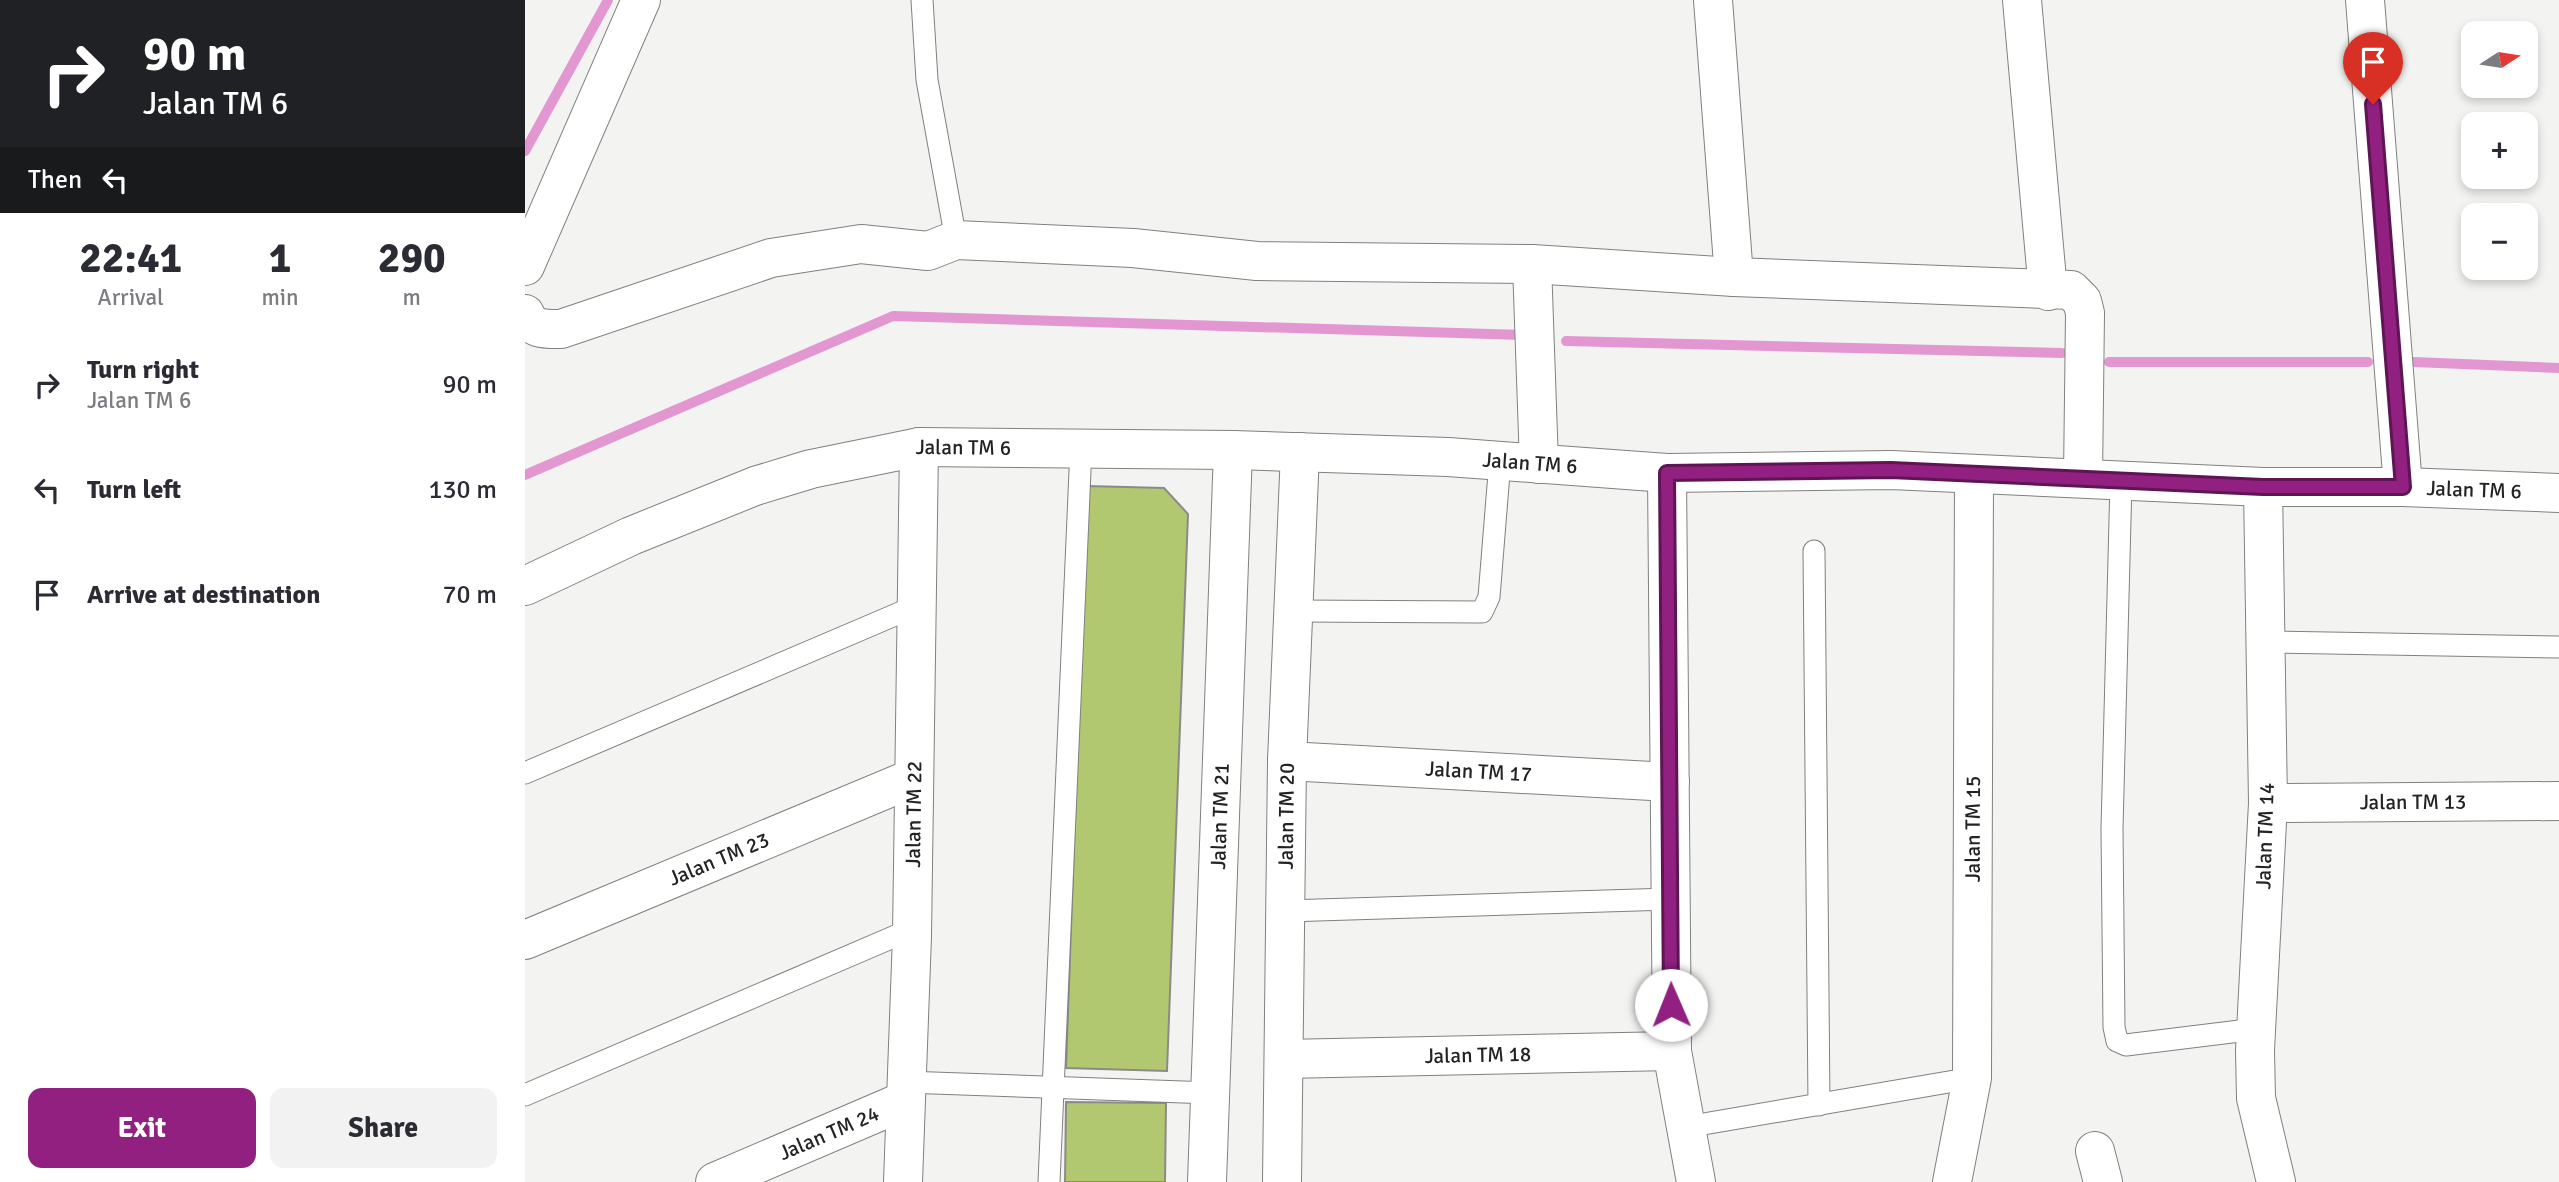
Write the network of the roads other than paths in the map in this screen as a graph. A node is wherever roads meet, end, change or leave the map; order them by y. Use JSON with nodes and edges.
{"nodes":[{"id":1,"x":641,"y":0,"type":"edge"},
{"id":2,"x":922,"y":0,"type":"edge"},
{"id":3,"x":1713,"y":0,"type":"edge"},
{"id":4,"x":2022,"y":0,"type":"edge"},
{"id":5,"x":2365,"y":0,"type":"edge"},
{"id":6,"x":956,"y":240,"type":"junction"},
{"id":7,"x":1532,"y":264,"type":"junction"},
{"id":8,"x":525,"y":266,"type":"edge"},
{"id":9,"x":1734,"y":277,"type":"junction"},
{"id":10,"x":2048,"y":291,"type":"junction"},
{"id":11,"x":525,"y":314,"type":"edge"},
{"id":12,"x":919,"y":447,"type":"junction"},
{"id":13,"x":1081,"y":448,"type":"junction"},
{"id":14,"x":1233,"y":450,"type":"junction"},
{"id":15,"x":1300,"y":452,"type":"junction"},
{"id":16,"x":1500,"y":461,"type":"junction"},
{"id":17,"x":1539,"y":464,"type":"junction"},
{"id":18,"x":1667,"y":473,"type":"junction"},
{"id":19,"x":1974,"y":474,"type":"junction"},
{"id":20,"x":2083,"y":478,"type":"junction"},
{"id":21,"x":2121,"y":481,"type":"junction"},
{"id":22,"x":2263,"y":487,"type":"junction"},
{"id":23,"x":2403,"y":487,"type":"junction"},
{"id":24,"x":2559,"y":493,"type":"edge"},
{"id":25,"x":1814,"y":551,"type":"dead end"},
{"id":26,"x":525,"y":586,"type":"edge"},
{"id":27,"x":916,"y":606,"type":"junction"},
{"id":28,"x":1294,"y":611,"type":"junction"},
{"id":29,"x":2267,"y":642,"type":"junction"},
{"id":30,"x":2559,"y":647,"type":"edge"},
{"id":31,"x":1287,"y":761,"type":"junction"},
{"id":32,"x":525,"y":773,"type":"edge"},
{"id":33,"x":913,"y":778,"type":"junction"},
{"id":34,"x":1670,"y":782,"type":"junction"},
{"id":35,"x":2559,"y":801,"type":"edge"},
{"id":36,"x":2268,"y":803,"type":"junction"},
{"id":37,"x":1670,"y":899,"type":"junction"},
{"id":38,"x":1286,"y":911,"type":"junction"},
{"id":39,"x":912,"y":929,"type":"junction"},
{"id":40,"x":526,"y":936,"type":"edge"},
{"id":41,"x":2256,"y":1029,"type":"junction"},
{"id":42,"x":1672,"y":1051,"type":"junction"},
{"id":43,"x":1284,"y":1059,"type":"junction"},
{"id":44,"x":1972,"y":1078,"type":"junction"},
{"id":45,"x":1052,"y":1087,"type":"junction"},
{"id":46,"x":905,"y":1091,"type":"junction"},
{"id":47,"x":1211,"y":1093,"type":"junction"},
{"id":48,"x":525,"y":1095,"type":"edge"},
{"id":49,"x":1819,"y":1105,"type":"junction"},
{"id":50,"x":1686,"y":1126,"type":"junction"},
{"id":51,"x":715,"y":1182,"type":"edge"},
{"id":52,"x":902,"y":1182,"type":"edge"},
{"id":53,"x":1049,"y":1182,"type":"edge"},
{"id":54,"x":1207,"y":1182,"type":"edge"},
{"id":55,"x":1282,"y":1182,"type":"edge"},
{"id":56,"x":1696,"y":1182,"type":"edge"},
{"id":57,"x":1952,"y":1182,"type":"edge"},
{"id":58,"x":2276,"y":1182,"type":"edge"}],
"edges":[{"from":1,"to":8,"type":"street"},
{"from":2,"to":6,"type":"lane"},
{"from":3,"to":9,"type":"street"},
{"from":4,"to":10,"type":"street"},
{"from":5,"to":23,"type":"street"},
{"from":6,"to":7,"type":"street"},
{"from":6,"to":11,"type":"street"},
{"from":7,"to":9,"type":"street"},
{"from":7,"to":17,"type":"street"},
{"from":9,"to":10,"type":"street"},
{"from":10,"to":20,"type":"street"},
{"from":12,"to":13,"type":"street","name":"Jalan TM 6"},
{"from":12,"to":26,"type":"street","name":"Jalan TM 6"},
{"from":12,"to":27,"type":"street","name":"Jalan TM 22"},
{"from":13,"to":14,"type":"street","name":"Jalan TM 6"},
{"from":13,"to":45,"type":"lane"},
{"from":14,"to":15,"type":"street","name":"Jalan TM 6"},
{"from":14,"to":47,"type":"street","name":"Jalan TM 21"},
{"from":15,"to":16,"type":"street","name":"Jalan TM 6"},
{"from":15,"to":28,"type":"street","name":"Jalan TM 20"},
{"from":16,"to":17,"type":"street","name":"Jalan TM 6"},
{"from":16,"to":28,"type":"lane"},
{"from":17,"to":18,"type":"street","name":"Jalan TM 6"},
{"from":18,"to":19,"type":"street","name":"Jalan TM 6"},
{"from":18,"to":34,"type":"street"},
{"from":19,"to":20,"type":"street","name":"Jalan TM 6"},
{"from":19,"to":44,"type":"street","name":"Jalan TM 15"},
{"from":20,"to":21,"type":"street","name":"Jalan TM 6"},
{"from":21,"to":22,"type":"street","name":"Jalan TM 6"},
{"from":21,"to":41,"type":"lane"},
{"from":22,"to":23,"type":"street","name":"Jalan TM 6"},
{"from":22,"to":29,"type":"street","name":"Jalan TM 14"},
{"from":23,"to":24,"type":"street","name":"Jalan TM 6"},
{"from":25,"to":49,"type":"lane"},
{"from":27,"to":32,"type":"lane"},
{"from":27,"to":33,"type":"street","name":"Jalan TM 22"},
{"from":28,"to":31,"type":"street","name":"Jalan TM 20"},
{"from":29,"to":30,"type":"lane"},
{"from":29,"to":36,"type":"street","name":"Jalan TM 14"},
{"from":31,"to":34,"type":"street","name":"Jalan TM 17"},
{"from":31,"to":38,"type":"street","name":"Jalan TM 20"},
{"from":33,"to":39,"type":"street","name":"Jalan TM 22"},
{"from":33,"to":40,"type":"street","name":"Jalan TM 23"},
{"from":34,"to":37,"type":"street"},
{"from":35,"to":36,"type":"street","name":"Jalan TM 13"},
{"from":36,"to":41,"type":"street","name":"Jalan TM 14"},
{"from":37,"to":38,"type":"lane"},
{"from":37,"to":42,"type":"street"},
{"from":38,"to":43,"type":"street","name":"Jalan TM 20"},
{"from":39,"to":46,"type":"street","name":"Jalan TM 22"},
{"from":39,"to":48,"type":"lane"},
{"from":41,"to":58,"type":"street","name":"Jalan TM 14"},
{"from":42,"to":43,"type":"street","name":"Jalan TM 18"},
{"from":42,"to":50,"type":"street"},
{"from":43,"to":55,"type":"street","name":"Jalan TM 20"},
{"from":44,"to":49,"type":"lane"},
{"from":44,"to":57,"type":"street","name":"Jalan TM 15"},
{"from":45,"to":46,"type":"lane"},
{"from":45,"to":47,"type":"lane"},
{"from":45,"to":53,"type":"lane"},
{"from":46,"to":51,"type":"street","name":"Jalan TM 24"},
{"from":46,"to":52,"type":"street","name":"Jalan TM 22"},
{"from":47,"to":54,"type":"street","name":"Jalan TM 21"},
{"from":49,"to":50,"type":"lane"},
{"from":50,"to":56,"type":"street"}]}
